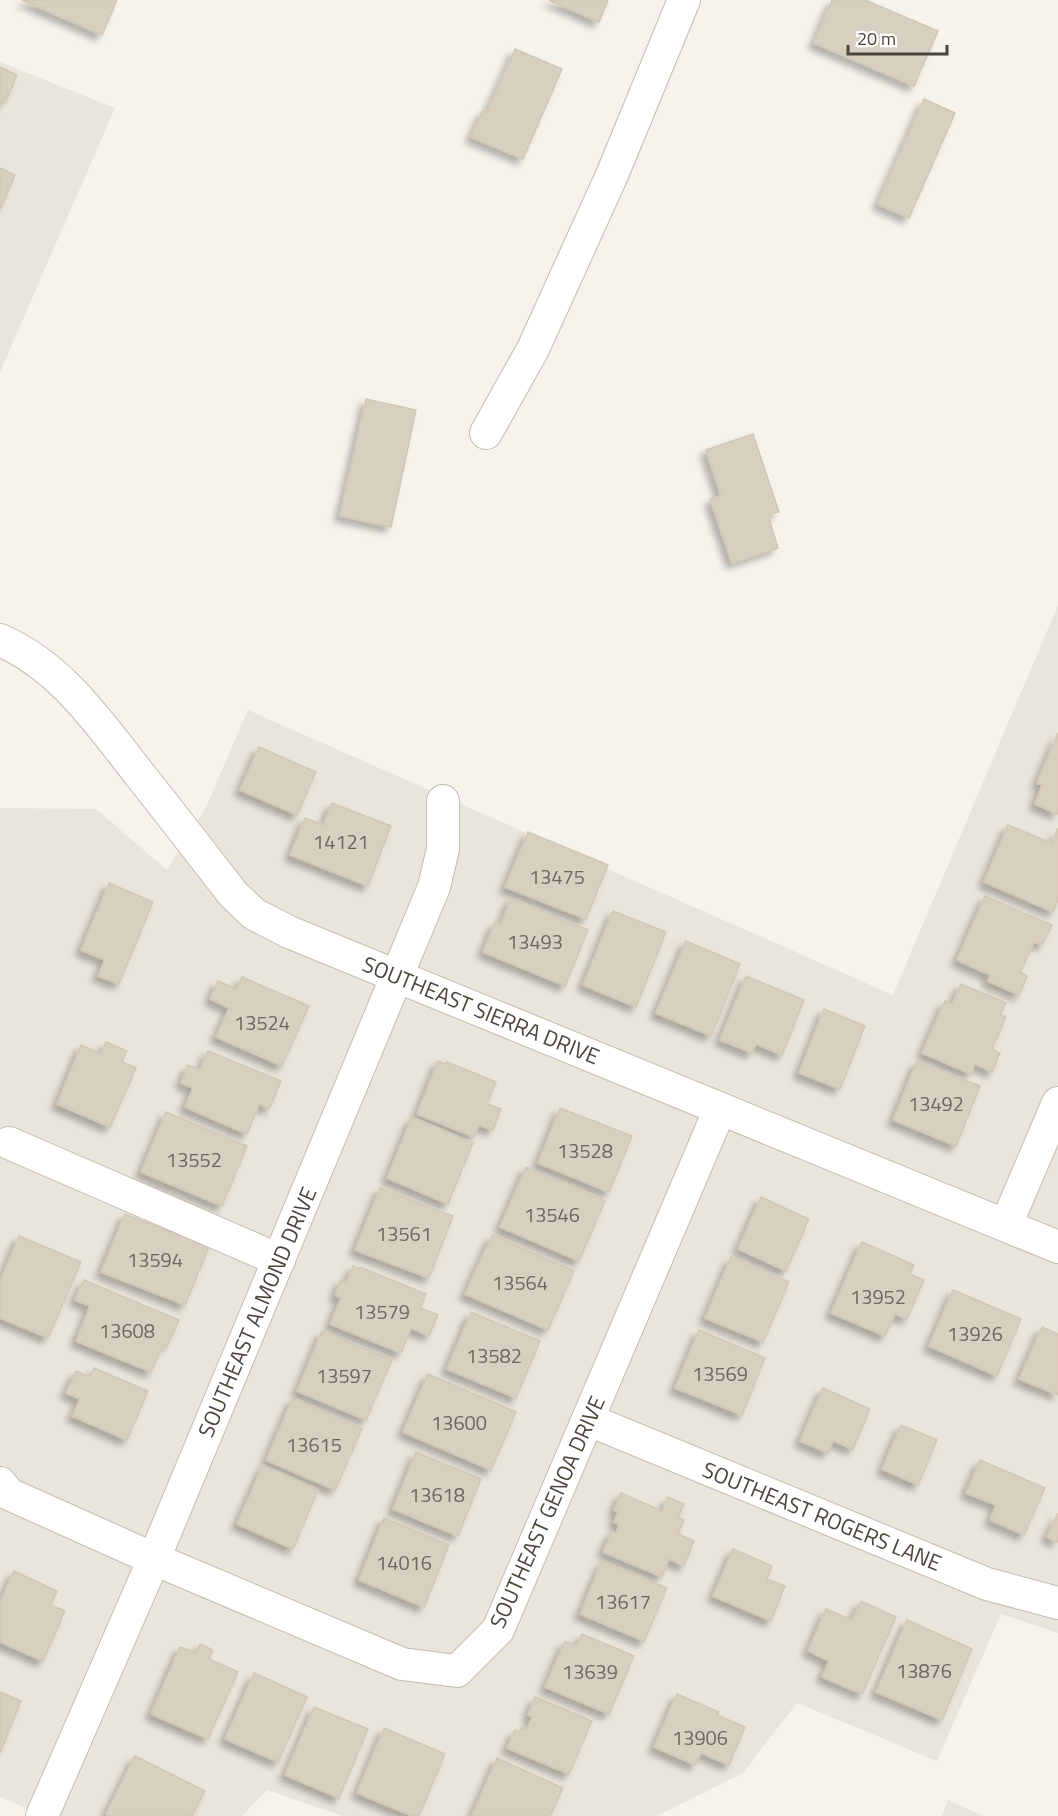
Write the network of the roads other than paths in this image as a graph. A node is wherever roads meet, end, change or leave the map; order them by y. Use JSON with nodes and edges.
{"nodes":[{"id":1,"x":684,"y":0,"type":"edge"},
{"id":2,"x":486,"y":433,"type":"dead end"},
{"id":3,"x":0,"y":640,"type":"edge"},
{"id":4,"x":443,"y":801,"type":"dead end"},
{"id":5,"x":397,"y":976,"type":"junction"},
{"id":6,"x":1058,"y":1103,"type":"edge"},
{"id":7,"x":720,"y":1108,"type":"junction"},
{"id":8,"x":9,"y":1143,"type":"dead end"},
{"id":9,"x":1006,"y":1224,"type":"junction"},
{"id":10,"x":1058,"y":1247,"type":"edge"},
{"id":11,"x":279,"y":1260,"type":"junction"},
{"id":12,"x":589,"y":1420,"type":"junction"},
{"id":13,"x":0,"y":1483,"type":"edge"},
{"id":14,"x":154,"y":1559,"type":"junction"},
{"id":15,"x":1058,"y":1603,"type":"edge"},
{"id":16,"x":42,"y":1816,"type":"edge"}],
"edges":[{"from":1,"to":2,"type":"street"},
{"from":3,"to":5,"type":"street","name":"SOUTHEAST SIERRA DRIVE"},
{"from":4,"to":5,"type":"street","name":"SOUTHEAST ALMOND DRIVE"},
{"from":5,"to":7,"type":"street","name":"SOUTHEAST SIERRA DRIVE"},
{"from":5,"to":11,"type":"street","name":"SOUTHEAST ALMOND DRIVE"},
{"from":6,"to":9,"type":"street"},
{"from":7,"to":9,"type":"street","name":"SOUTHEAST SIERRA DRIVE"},
{"from":7,"to":12,"type":"street","name":"SOUTHEAST GENOA DRIVE"},
{"from":8,"to":11,"type":"street"},
{"from":9,"to":10,"type":"street","name":"SOUTHEAST SIERRA DRIVE"},
{"from":11,"to":14,"type":"street","name":"SOUTHEAST ALMOND DRIVE"},
{"from":12,"to":14,"type":"street","name":"SOUTHEAST GENOA DRIVE"},
{"from":12,"to":15,"type":"street","name":"SOUTHEAST ROGERS LANE"},
{"from":13,"to":14,"type":"street"},
{"from":14,"to":16,"type":"street","name":"SOUTHEAST ALMOND DRIVE"}]}
